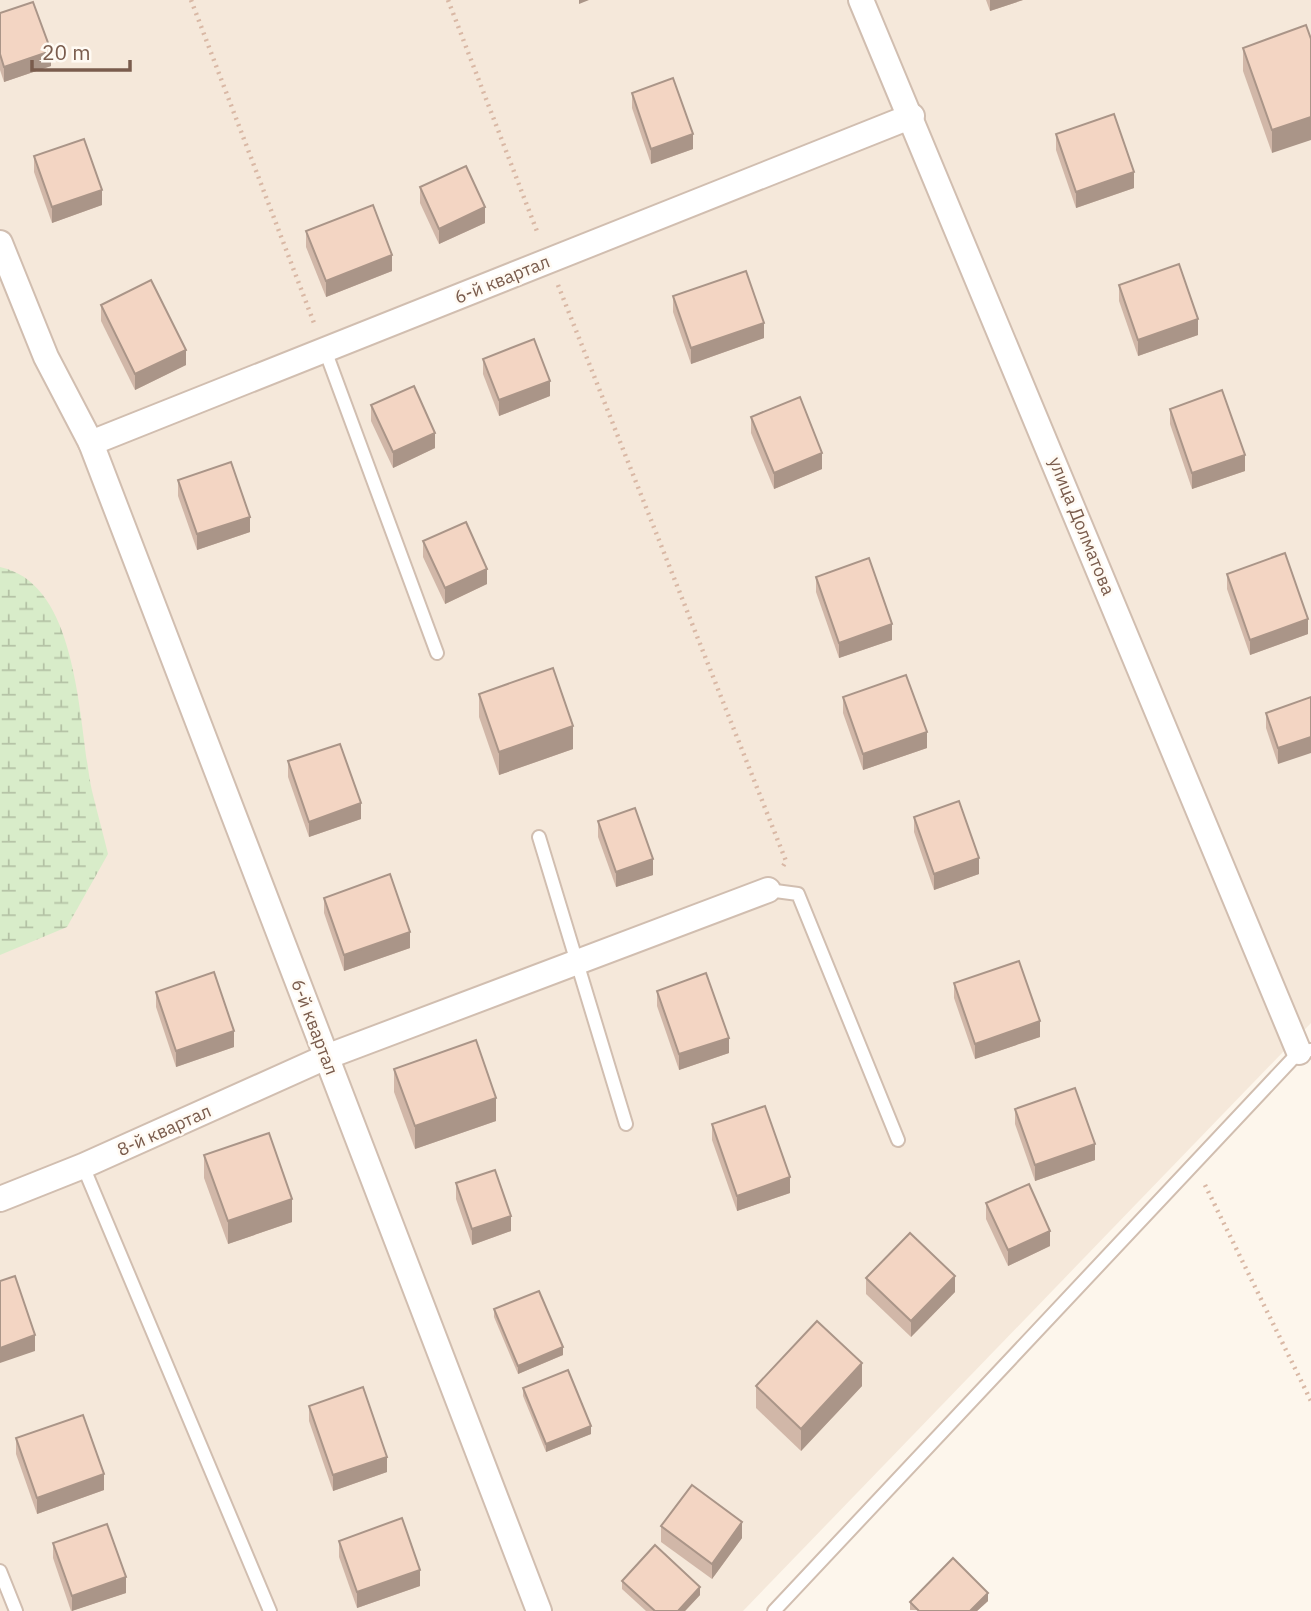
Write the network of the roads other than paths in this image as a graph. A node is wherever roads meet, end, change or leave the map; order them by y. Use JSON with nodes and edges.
{"nodes":[{"id":1,"x":862,"y":0,"type":"edge"},
{"id":2,"x":912,"y":116,"type":"junction"},
{"id":3,"x":0,"y":243,"type":"edge"},
{"id":4,"x":325,"y":350,"type":"junction"},
{"id":5,"x":91,"y":443,"type":"junction"},
{"id":6,"x":437,"y":653,"type":"dead end"},
{"id":7,"x":539,"y":837,"type":"dead end"},
{"id":8,"x":768,"y":890,"type":"joint"},
{"id":9,"x":576,"y":963,"type":"junction"},
{"id":10,"x":1305,"y":1051,"type":"edge"},
{"id":11,"x":326,"y":1057,"type":"junction"},
{"id":12,"x":626,"y":1124,"type":"dead end"},
{"id":13,"x":898,"y":1140,"type":"dead end"},
{"id":14,"x":83,"y":1166,"type":"junction"},
{"id":15,"x":0,"y":1199,"type":"edge"},
{"id":16,"x":0,"y":1571,"type":"edge"},
{"id":17,"x":16,"y":1611,"type":"edge"},
{"id":18,"x":270,"y":1611,"type":"edge"},
{"id":19,"x":539,"y":1611,"type":"edge"},
{"id":20,"x":775,"y":1611,"type":"edge"}],
"edges":[{"from":1,"to":2,"type":"street","name":"улица Долматова"},
{"from":2,"to":4,"type":"street","name":"6-й квартал"},
{"from":2,"to":10,"type":"street","name":"улица Долматова"},
{"from":3,"to":5,"type":"street","name":"6-й квартал"},
{"from":4,"to":5,"type":"street","name":"6-й квартал"},
{"from":4,"to":6,"type":"lane"},
{"from":5,"to":11,"type":"street","name":"6-й квартал"},
{"from":7,"to":9,"type":"lane"},
{"from":8,"to":9,"type":"street","name":"8-й квартал"},
{"from":8,"to":13,"type":"lane"},
{"from":9,"to":11,"type":"street","name":"8-й квартал"},
{"from":9,"to":12,"type":"lane"},
{"from":10,"to":20,"type":"lane"},
{"from":11,"to":14,"type":"street","name":"8-й квартал"},
{"from":11,"to":19,"type":"street","name":"6-й квартал"},
{"from":14,"to":15,"type":"street","name":"8-й квартал"},
{"from":14,"to":18,"type":"lane"},
{"from":16,"to":17,"type":"lane"}]}
